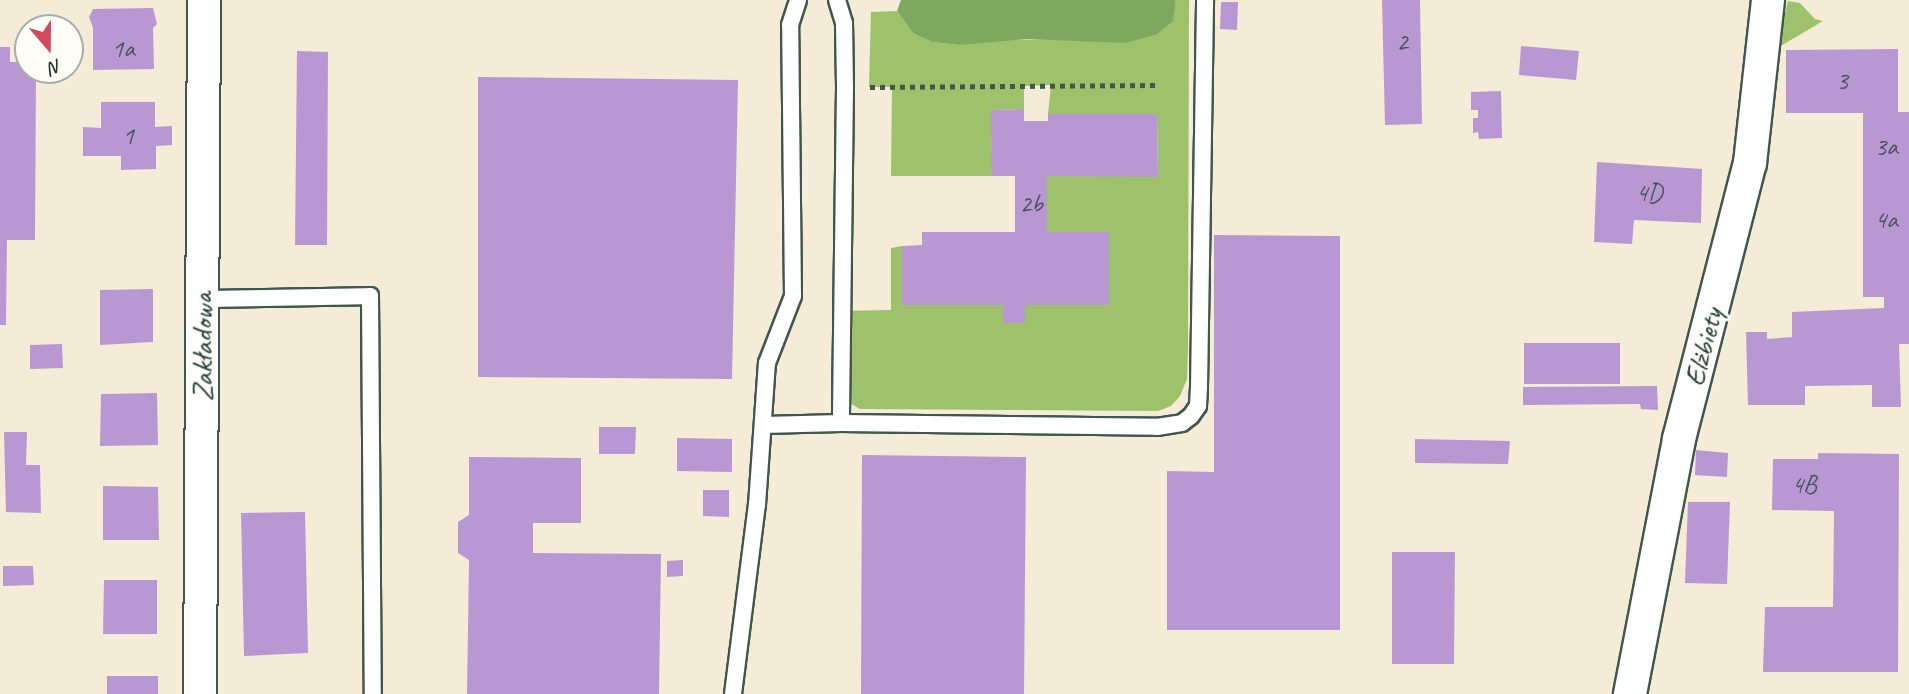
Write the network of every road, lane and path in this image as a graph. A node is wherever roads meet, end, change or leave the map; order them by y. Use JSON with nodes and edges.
{"nodes":[{"id":1,"x":204,"y":0,"type":"edge"},
{"id":2,"x":798,"y":0,"type":"edge"},
{"id":3,"x":837,"y":0,"type":"edge"},
{"id":4,"x":1205,"y":0,"type":"edge"},
{"id":5,"x":1768,"y":0,"type":"edge"},
{"id":6,"x":1157,"y":85,"type":"dead end"},
{"id":7,"x":845,"y":87,"type":"junction"},
{"id":8,"x":202,"y":299,"type":"junction"},
{"id":9,"x":841,"y":423,"type":"junction"},
{"id":10,"x":762,"y":425,"type":"junction"},
{"id":11,"x":200,"y":694,"type":"edge"},
{"id":12,"x":373,"y":694,"type":"edge"},
{"id":13,"x":733,"y":694,"type":"edge"},
{"id":14,"x":1630,"y":694,"type":"edge"}],
"edges":[{"from":1,"to":8,"type":"street","name":"Zakładowa"},
{"from":2,"to":10,"type":"lane"},
{"from":3,"to":7,"type":"lane"},
{"from":4,"to":9,"type":"lane"},
{"from":5,"to":14,"type":"street","name":"Elżbiety"},
{"from":6,"to":7,"type":"path"},
{"from":7,"to":9,"type":"lane"},
{"from":8,"to":11,"type":"street","name":"Zakładowa"},
{"from":8,"to":12,"type":"lane"},
{"from":9,"to":10,"type":"lane"},
{"from":10,"to":13,"type":"lane"}]}
